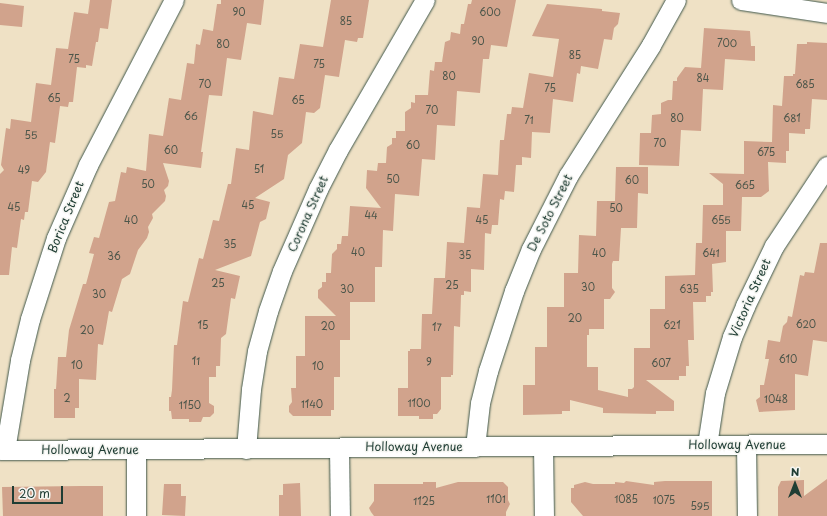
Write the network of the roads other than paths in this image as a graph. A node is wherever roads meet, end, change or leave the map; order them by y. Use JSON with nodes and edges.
{"nodes":[{"id":1,"x":174,"y":0,"type":"edge"},
{"id":2,"x":424,"y":0,"type":"edge"},
{"id":3,"x":676,"y":0,"type":"edge"},
{"id":4,"x":741,"y":0,"type":"edge"},
{"id":5,"x":827,"y":13,"type":"edge"},
{"id":6,"x":827,"y":166,"type":"edge"},
{"id":7,"x":827,"y":444,"type":"edge"},
{"id":8,"x":707,"y":445,"type":"junction"},
{"id":9,"x":746,"y":445,"type":"junction"},
{"id":10,"x":543,"y":446,"type":"junction"},
{"id":11,"x":475,"y":447,"type":"junction"},
{"id":12,"x":246,"y":448,"type":"junction"},
{"id":13,"x":339,"y":448,"type":"junction"},
{"id":14,"x":136,"y":449,"type":"junction"},
{"id":15,"x":2,"y":450,"type":"edge"},
{"id":16,"x":136,"y":516,"type":"edge"},
{"id":17,"x":340,"y":516,"type":"edge"},
{"id":18,"x":544,"y":516,"type":"edge"},
{"id":19,"x":747,"y":516,"type":"edge"}],
"edges":[{"from":1,"to":15,"type":"street","name":"Borica Street"},
{"from":2,"to":12,"type":"street","name":"Corona Street"},
{"from":3,"to":11,"type":"street","name":"De Soto Street"},
{"from":4,"to":5,"type":"street"},
{"from":6,"to":8,"type":"street","name":"Victoria Street"},
{"from":7,"to":9,"type":"street","name":"Holloway Avenue"},
{"from":8,"to":9,"type":"street","name":"Holloway Avenue"},
{"from":8,"to":10,"type":"street","name":"Holloway Avenue"},
{"from":9,"to":19,"type":"street"},
{"from":10,"to":11,"type":"street","name":"Holloway Avenue"},
{"from":10,"to":18,"type":"street"},
{"from":11,"to":13,"type":"street","name":"Holloway Avenue"},
{"from":12,"to":13,"type":"street","name":"Holloway Avenue"},
{"from":12,"to":14,"type":"street","name":"Holloway Avenue"},
{"from":13,"to":17,"type":"street"},
{"from":14,"to":15,"type":"street","name":"Holloway Avenue"},
{"from":14,"to":16,"type":"street"}]}
